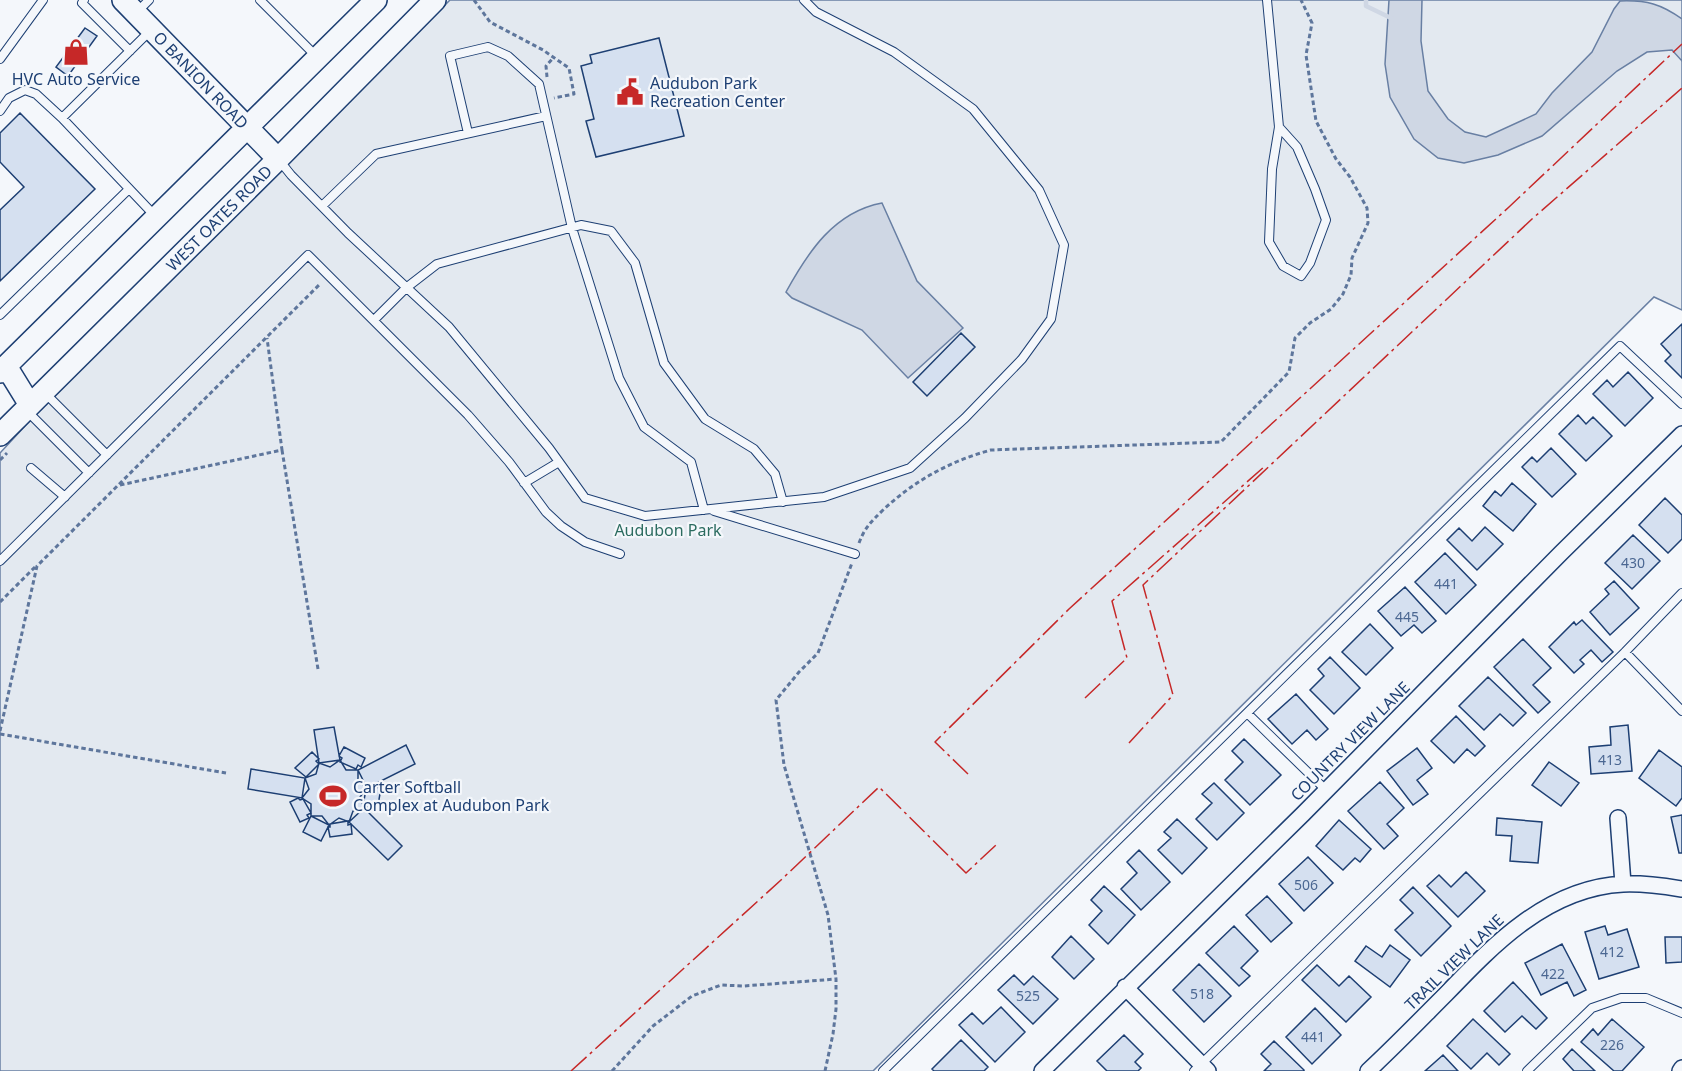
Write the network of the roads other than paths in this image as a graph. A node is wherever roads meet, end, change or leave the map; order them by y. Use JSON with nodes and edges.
{"nodes":[{"id":1,"x":43,"y":0,"type":"edge"},
{"id":2,"x":84,"y":0,"type":"edge"},
{"id":3,"x":260,"y":0,"type":"edge"},
{"id":4,"x":376,"y":0,"type":"edge"},
{"id":5,"x":435,"y":0,"type":"edge"},
{"id":6,"x":804,"y":0,"type":"edge"},
{"id":7,"x":1267,"y":0,"type":"edge"},
{"id":8,"x":136,"y":4,"type":"edge"},
{"id":9,"x":152,"y":29,"type":"junction"},
{"id":10,"x":130,"y":51,"type":"junction"},
{"id":11,"x":317,"y":57,"type":"junction"},
{"id":12,"x":0,"y":59,"type":"edge"},
{"id":13,"x":0,"y":111,"type":"edge"},
{"id":14,"x":546,"y":116,"type":"junction"},
{"id":15,"x":62,"y":118,"type":"junction"},
{"id":16,"x":247,"y":127,"type":"junction"},
{"id":17,"x":1279,"y":127,"type":"junction"},
{"id":18,"x":468,"y":133,"type":"junction"},
{"id":19,"x":278,"y":159,"type":"junction"},
{"id":20,"x":129,"y":189,"type":"junction"},
{"id":21,"x":322,"y":206,"type":"junction"},
{"id":22,"x":156,"y":217,"type":"junction"},
{"id":23,"x":572,"y":228,"type":"junction"},
{"id":24,"x":406,"y":288,"type":"junction"},
{"id":25,"x":0,"y":315,"type":"edge"},
{"id":26,"x":374,"y":320,"type":"junction"},
{"id":27,"x":2,"y":366,"type":"edge"},
{"id":28,"x":1682,"y":404,"type":"edge"},
{"id":29,"x":30,"y":405,"type":"junction"},
{"id":30,"x":1682,"y":434,"type":"edge"},
{"id":31,"x":0,"y":435,"type":"edge"},
{"id":32,"x":107,"y":455,"type":"junction"},
{"id":33,"x":559,"y":462,"type":"junction"},
{"id":34,"x":31,"y":468,"type":"dead end"},
{"id":35,"x":89,"y":473,"type":"junction"},
{"id":36,"x":524,"y":483,"type":"junction"},
{"id":37,"x":64,"y":497,"type":"junction"},
{"id":38,"x":783,"y":502,"type":"junction"},
{"id":39,"x":707,"y":510,"type":"junction"},
{"id":40,"x":620,"y":554,"type":"dead end"},
{"id":41,"x":855,"y":554,"type":"road end"},
{"id":42,"x":0,"y":561,"type":"edge"},
{"id":43,"x":1682,"y":593,"type":"edge"},
{"id":44,"x":1625,"y":652,"type":"junction"},
{"id":45,"x":1682,"y":711,"type":"edge"},
{"id":46,"x":1247,"y":713,"type":"junction"},
{"id":47,"x":1326,"y":790,"type":"junction"},
{"id":48,"x":1618,"y":818,"type":"dead end"},
{"id":49,"x":1623,"y":884,"type":"junction"},
{"id":50,"x":1682,"y":889,"type":"edge"},
{"id":51,"x":1125,"y":987,"type":"junction"},
{"id":52,"x":1682,"y":1013,"type":"edge"},
{"id":53,"x":1201,"y":1069,"type":"edge"},
{"id":54,"x":883,"y":1071,"type":"edge"},
{"id":55,"x":1042,"y":1071,"type":"edge"},
{"id":56,"x":1368,"y":1071,"type":"edge"},
{"id":57,"x":1527,"y":1071,"type":"edge"}],
"edges":[{"from":1,"to":12,"type":"lane"},
{"from":2,"to":10,"type":"lane"},
{"from":3,"to":11,"type":"lane"},
{"from":4,"to":11,"type":"main road"},
{"from":5,"to":19,"type":"main road","name":"WEST OATES ROAD"},
{"from":6,"to":38,"type":"lane"},
{"from":7,"to":17,"type":"lane"},
{"from":8,"to":9,"type":"main road","name":"O BANION ROAD"},
{"from":9,"to":10,"type":"lane"},
{"from":9,"to":16,"type":"main road","name":"O BANION ROAD"},
{"from":10,"to":15,"type":"lane"},
{"from":11,"to":16,"type":"main road"},
{"from":13,"to":15,"type":"lane"},
{"from":14,"to":18,"type":"lane"},
{"from":14,"to":18,"type":"lane"},
{"from":14,"to":23,"type":"lane"},
{"from":15,"to":20,"type":"lane"},
{"from":16,"to":19,"type":"main road","name":"O BANION ROAD"},
{"from":16,"to":22,"type":"main road"},
{"from":17,"to":17,"type":"lane"},
{"from":18,"to":21,"type":"lane"},
{"from":19,"to":21,"type":"lane"},
{"from":19,"to":29,"type":"main road","name":"WEST OATES ROAD"},
{"from":20,"to":22,"type":"lane"},
{"from":20,"to":25,"type":"lane"},
{"from":21,"to":24,"type":"lane"},
{"from":22,"to":27,"type":"main road"},
{"from":23,"to":24,"type":"lane"},
{"from":23,"to":38,"type":"lane"},
{"from":23,"to":39,"type":"lane"},
{"from":24,"to":26,"type":"lane"},
{"from":24,"to":33,"type":"lane"},
{"from":26,"to":32,"type":"lane"},
{"from":26,"to":36,"type":"lane"},
{"from":27,"to":29,"type":"main road"},
{"from":28,"to":46,"type":"lane"},
{"from":29,"to":31,"type":"main road","name":"WEST OATES ROAD"},
{"from":29,"to":32,"type":"lane"},
{"from":29,"to":35,"type":"lane"},
{"from":30,"to":47,"type":"street","name":"COUNTRY VIEW LANE"},
{"from":32,"to":35,"type":"lane"},
{"from":33,"to":36,"type":"lane"},
{"from":33,"to":39,"type":"lane"},
{"from":34,"to":37,"type":"lane"},
{"from":35,"to":37,"type":"lane"},
{"from":36,"to":40,"type":"lane"},
{"from":37,"to":42,"type":"lane"},
{"from":38,"to":39,"type":"lane"},
{"from":39,"to":41,"type":"lane"},
{"from":43,"to":44,"type":"lane"},
{"from":44,"to":45,"type":"lane"},
{"from":44,"to":53,"type":"lane"},
{"from":46,"to":47,"type":"lane"},
{"from":46,"to":54,"type":"lane"},
{"from":47,"to":51,"type":"street","name":"COUNTRY VIEW LANE"},
{"from":48,"to":49,"type":"street"},
{"from":49,"to":50,"type":"street","name":"TRAIL VIEW LANE"},
{"from":49,"to":56,"type":"street","name":"TRAIL VIEW LANE"},
{"from":51,"to":53,"type":"street"},
{"from":51,"to":55,"type":"street","name":"COUNTRY VIEW LANE"},
{"from":52,"to":57,"type":"lane"}]}
